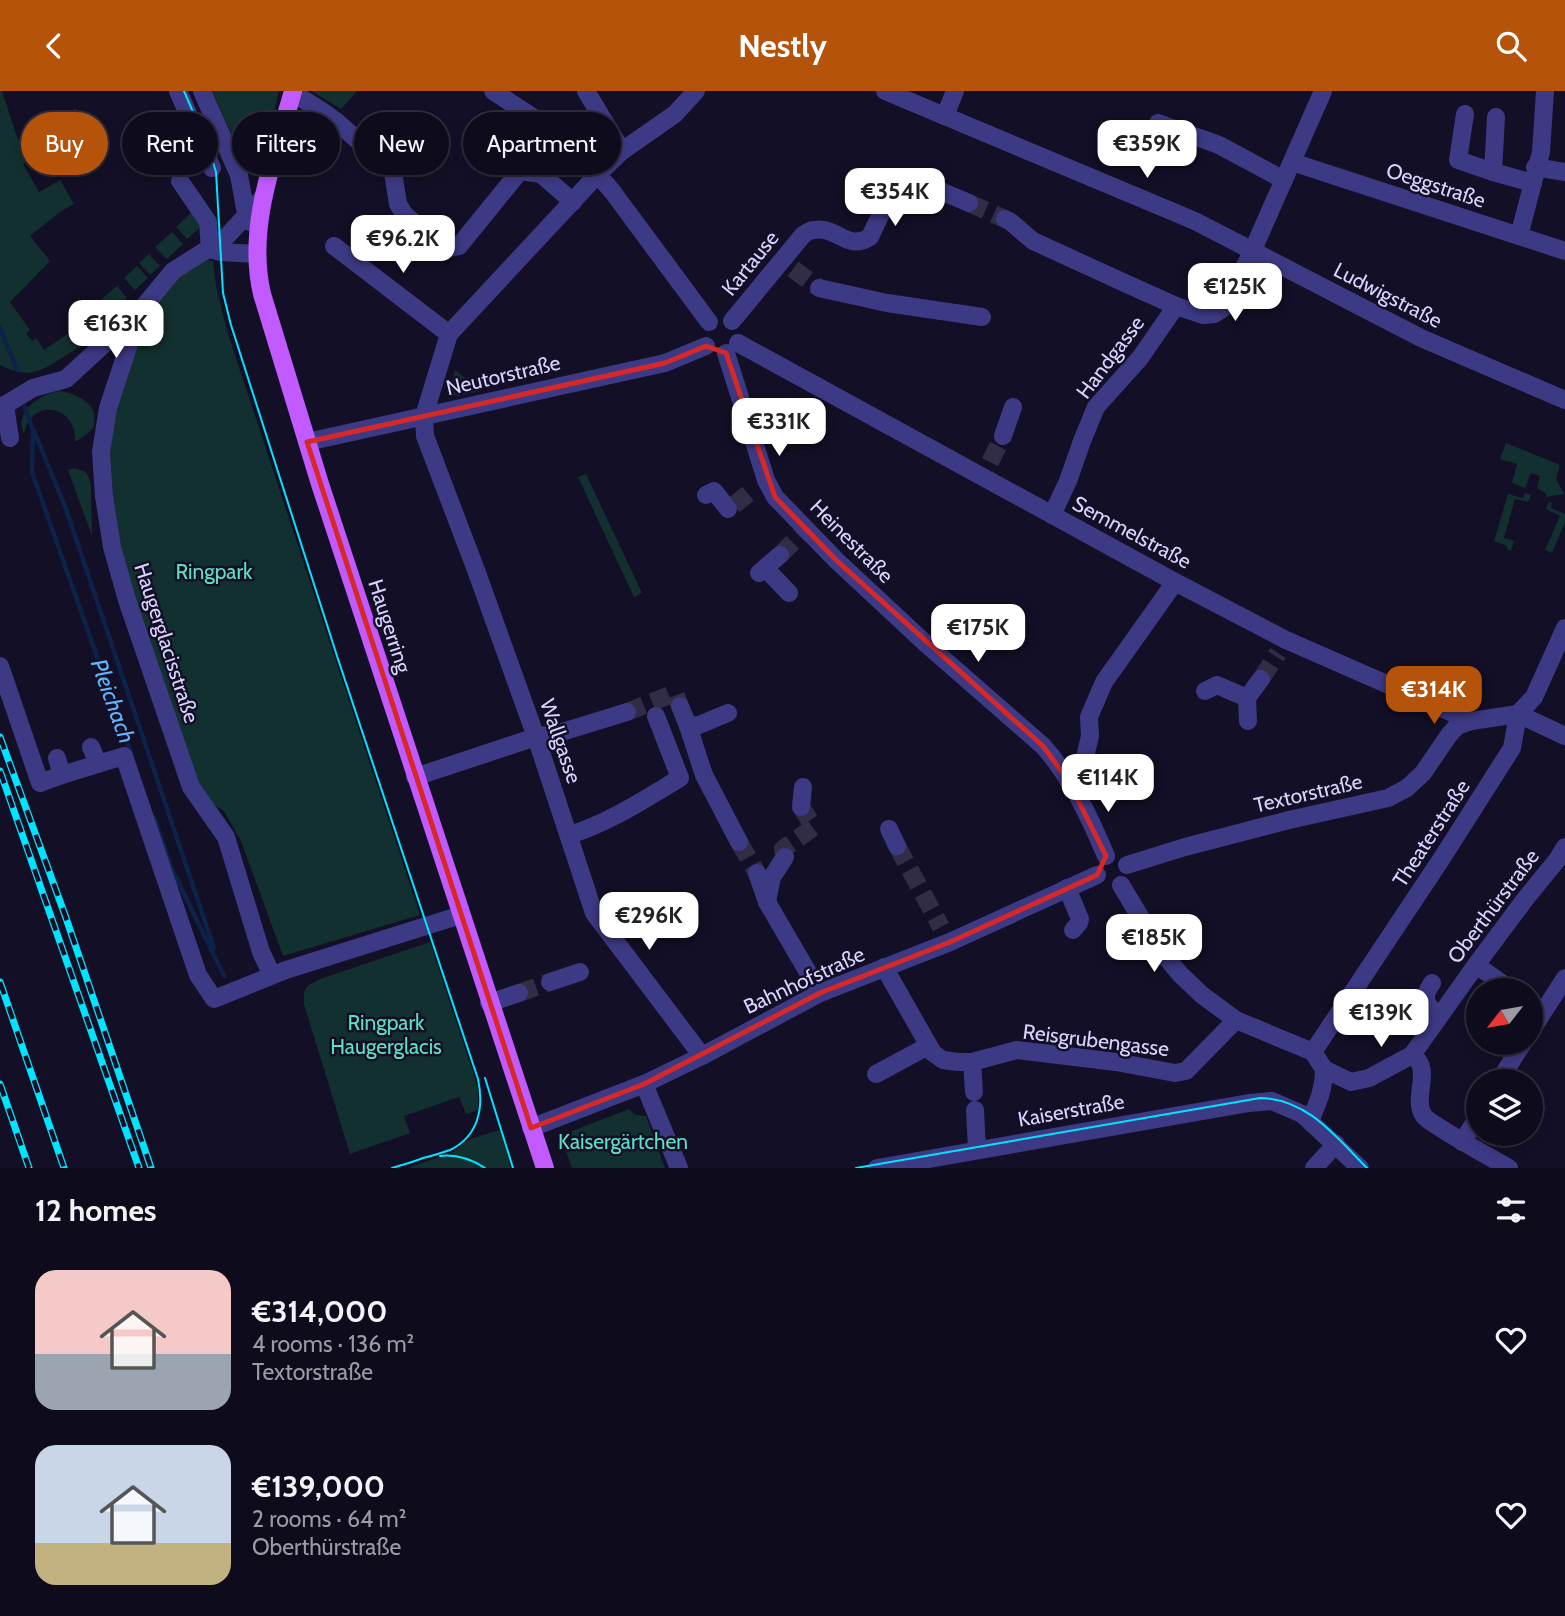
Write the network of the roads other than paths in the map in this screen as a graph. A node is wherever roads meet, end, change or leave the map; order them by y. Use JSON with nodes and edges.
{"nodes":[{"id":1,"x":203,"y":91,"type":"edge"},
{"id":2,"x":493,"y":91,"type":"edge"},
{"id":3,"x":586,"y":91,"type":"edge"},
{"id":4,"x":885,"y":91,"type":"edge"},
{"id":5,"x":955,"y":91,"type":"edge"},
{"id":6,"x":1323,"y":91,"type":"edge"},
{"id":7,"x":1545,"y":91,"type":"edge"},
{"id":8,"x":293,"y":92,"type":"edge"},
{"id":9,"x":688,"y":93,"type":"edge"},
{"id":10,"x":180,"y":96,"type":"edge"},
{"id":11,"x":187,"y":112,"type":"edge"},
{"id":12,"x":525,"y":112,"type":"edge"},
{"id":13,"x":1465,"y":114,"type":"dead end"},
{"id":14,"x":945,"y":116,"type":"junction"},
{"id":15,"x":1496,"y":117,"type":"dead end"},
{"id":16,"x":1158,"y":123,"type":"dead end"},
{"id":17,"x":622,"y":151,"type":"joint"},
{"id":18,"x":1292,"y":162,"type":"junction"},
{"id":19,"x":1493,"y":172,"type":"junction"},
{"id":20,"x":1565,"y":172,"type":"edge"},
{"id":21,"x":597,"y":175,"type":"edge"},
{"id":22,"x":599,"y":175,"type":"edge"},
{"id":23,"x":1534,"y":175,"type":"junction"},
{"id":24,"x":1284,"y":180,"type":"junction"},
{"id":25,"x":180,"y":181,"type":"dead end"},
{"id":26,"x":264,"y":196,"type":"junction"},
{"id":27,"x":573,"y":202,"type":"junction"},
{"id":28,"x":969,"y":203,"type":"tunnel mouth"},
{"id":29,"x":246,"y":214,"type":"junction"},
{"id":30,"x":1005,"y":219,"type":"tunnel mouth"},
{"id":31,"x":1519,"y":236,"type":"junction"},
{"id":32,"x":257,"y":246,"type":"junction"},
{"id":33,"x":334,"y":246,"type":"dead end"},
{"id":34,"x":210,"y":250,"type":"junction"},
{"id":35,"x":1565,"y":251,"type":"edge"},
{"id":36,"x":1252,"y":252,"type":"junction"},
{"id":37,"x":819,"y":288,"type":"tunnel mouth"},
{"id":38,"x":1175,"y":306,"type":"junction"},
{"id":39,"x":140,"y":311,"type":"junction"},
{"id":40,"x":982,"y":317,"type":"dead end"},
{"id":41,"x":709,"y":322,"type":"junction"},
{"id":42,"x":449,"y":334,"type":"junction"},
{"id":43,"x":733,"y":336,"type":"junction"},
{"id":44,"x":706,"y":346,"type":"junction"},
{"id":45,"x":1565,"y":400,"type":"edge"},
{"id":46,"x":3,"y":406,"type":"edge"},
{"id":47,"x":1013,"y":407,"type":"dead end"},
{"id":48,"x":424,"y":416,"type":"junction"},
{"id":49,"x":1003,"y":436,"type":"tunnel mouth"},
{"id":50,"x":10,"y":438,"type":"dead end"},
{"id":51,"x":307,"y":442,"type":"junction"},
{"id":52,"x":706,"y":495,"type":"dead end"},
{"id":53,"x":727,"y":510,"type":"dead end"},
{"id":54,"x":1052,"y":515,"type":"junction"},
{"id":55,"x":780,"y":555,"type":"tunnel mouth"},
{"id":56,"x":1175,"y":582,"type":"junction"},
{"id":57,"x":789,"y":593,"type":"dead end"},
{"id":58,"x":1565,"y":628,"type":"edge"},
{"id":59,"x":0,"y":666,"type":"edge"},
{"id":60,"x":1261,"y":679,"type":"tunnel mouth"},
{"id":61,"x":1205,"y":691,"type":"dead end"},
{"id":62,"x":1247,"y":698,"type":"junction"},
{"id":63,"x":680,"y":706,"type":"dead end"},
{"id":64,"x":627,"y":712,"type":"tunnel mouth"},
{"id":65,"x":728,"y":713,"type":"dead end"},
{"id":66,"x":1518,"y":714,"type":"junction"},
{"id":67,"x":656,"y":716,"type":"dead end"},
{"id":68,"x":1248,"y":721,"type":"dead end"},
{"id":69,"x":1471,"y":721,"type":"junction"},
{"id":70,"x":688,"y":726,"type":"junction"},
{"id":71,"x":1565,"y":736,"type":"edge"},
{"id":72,"x":536,"y":737,"type":"junction"},
{"id":73,"x":91,"y":747,"type":"dead end"},
{"id":74,"x":97,"y":764,"type":"junction"},
{"id":75,"x":415,"y":776,"type":"junction"},
{"id":76,"x":1068,"y":780,"type":"junction"},
{"id":77,"x":803,"y":787,"type":"dead end"},
{"id":78,"x":801,"y":807,"type":"tunnel mouth"},
{"id":79,"x":888,"y":829,"type":"dead end"},
{"id":80,"x":569,"y":835,"type":"junction"},
{"id":81,"x":739,"y":842,"type":"tunnel mouth"},
{"id":82,"x":897,"y":846,"type":"tunnel mouth"},
{"id":83,"x":1106,"y":856,"type":"junction"},
{"id":84,"x":785,"y":857,"type":"tunnel mouth"},
{"id":85,"x":1563,"y":857,"type":"edge"},
{"id":86,"x":1127,"y":865,"type":"junction"},
{"id":87,"x":757,"y":873,"type":"tunnel mouth"},
{"id":88,"x":1097,"y":875,"type":"junction"},
{"id":89,"x":1121,"y":885,"type":"junction"},
{"id":90,"x":1067,"y":888,"type":"junction"},
{"id":91,"x":767,"y":902,"type":"junction"},
{"id":92,"x":461,"y":915,"type":"junction"},
{"id":93,"x":1073,"y":930,"type":"dead end"},
{"id":94,"x":1476,"y":965,"type":"junction"},
{"id":95,"x":884,"y":967,"type":"junction"},
{"id":96,"x":580,"y":972,"type":"dead end"},
{"id":97,"x":272,"y":975,"type":"junction"},
{"id":98,"x":1494,"y":978,"type":"edge"},
{"id":99,"x":1565,"y":978,"type":"edge"},
{"id":100,"x":550,"y":982,"type":"tunnel mouth"},
{"id":101,"x":1432,"y":983,"type":"dead end"},
{"id":102,"x":519,"y":993,"type":"tunnel mouth"},
{"id":103,"x":820,"y":993,"type":"junction"},
{"id":104,"x":1544,"y":1000,"type":"edge"},
{"id":105,"x":489,"y":1003,"type":"junction"},
{"id":106,"x":1439,"y":1016,"type":"junction"},
{"id":107,"x":1236,"y":1020,"type":"junction"},
{"id":108,"x":928,"y":1046,"type":"junction"},
{"id":109,"x":1312,"y":1052,"type":"junction"},
{"id":110,"x":1412,"y":1055,"type":"junction"},
{"id":111,"x":702,"y":1056,"type":"junction"},
{"id":112,"x":972,"y":1062,"type":"junction"},
{"id":113,"x":1324,"y":1069,"type":"junction"},
{"id":114,"x":876,"y":1074,"type":"dead end"},
{"id":115,"x":644,"y":1084,"type":"junction"},
{"id":116,"x":1310,"y":1121,"type":"junction"},
{"id":117,"x":531,"y":1128,"type":"junction"},
{"id":118,"x":1466,"y":1136,"type":"edge"},
{"id":119,"x":1462,"y":1142,"type":"junction"},
{"id":120,"x":1336,"y":1144,"type":"junction"},
{"id":121,"x":977,"y":1149,"type":"junction"},
{"id":122,"x":545,"y":1168,"type":"edge"},
{"id":123,"x":679,"y":1168,"type":"edge"},
{"id":124,"x":877,"y":1168,"type":"edge"},
{"id":125,"x":1314,"y":1168,"type":"edge"},
{"id":126,"x":1360,"y":1168,"type":"edge"},
{"id":127,"x":1509,"y":1168,"type":"edge"}],
"edges":[{"from":1,"to":10,"type":"street"},
{"from":1,"to":29,"type":"street"},
{"from":2,"to":12,"type":"street"},
{"from":3,"to":17,"type":"street"},
{"from":4,"to":14,"type":"street","name":"Ludwigstraße"},
{"from":5,"to":14,"type":"street"},
{"from":6,"to":18,"type":"street"},
{"from":7,"to":23,"type":"street"},
{"from":8,"to":26,"type":"main road","name":"Haugerring"},
{"from":8,"to":27,"type":"street"},
{"from":9,"to":17,"type":"street"},
{"from":10,"to":11,"type":"street"},
{"from":13,"to":19,"type":"street"},
{"from":14,"to":36,"type":"street","name":"Ludwigstraße"},
{"from":15,"to":19,"type":"street"},
{"from":16,"to":24,"type":"street"},
{"from":18,"to":24,"type":"street"},
{"from":18,"to":31,"type":"street","name":"Oeggstraße"},
{"from":19,"to":23,"type":"street"},
{"from":20,"to":23,"type":"street"},
{"from":21,"to":27,"type":"street"},
{"from":22,"to":41,"type":"street"},
{"from":23,"to":31,"type":"street"},
{"from":24,"to":36,"type":"street"},
{"from":25,"to":34,"type":"street"},
{"from":26,"to":29,"type":"street","name":"Haugerglacisstraße"},
{"from":26,"to":32,"type":"main road","name":"Haugerring"},
{"from":27,"to":42,"type":"street"},
{"from":28,"to":43,"type":"street","name":"Kartause"},
{"from":29,"to":32,"type":"street"},
{"from":29,"to":34,"type":"street","name":"Haugerglacisstraße"},
{"from":30,"to":38,"type":"street"},
{"from":31,"to":35,"type":"street","name":"Oeggstraße"},
{"from":32,"to":34,"type":"street"},
{"from":32,"to":51,"type":"main road","name":"Haugerring"},
{"from":33,"to":42,"type":"street"},
{"from":34,"to":39,"type":"street","name":"Haugerglacisstraße"},
{"from":36,"to":38,"type":"street"},
{"from":36,"to":45,"type":"street","name":"Ludwigstraße"},
{"from":37,"to":40,"type":"street"},
{"from":38,"to":54,"type":"street","name":"Handgasse"},
{"from":39,"to":46,"type":"street","name":"Haugerglacisstraße"},
{"from":39,"to":97,"type":"street","name":"Haugerglacisstraße"},
{"from":41,"to":43,"type":"street"},
{"from":41,"to":44,"type":"street"},
{"from":42,"to":48,"type":"street"},
{"from":43,"to":44,"type":"street"},
{"from":43,"to":54,"type":"street","name":"Semmelstraße"},
{"from":43,"to":76,"type":"street","name":"Heinestraße"},
{"from":44,"to":48,"type":"street","name":"Neutorstraße"},
{"from":46,"to":50,"type":"street"},
{"from":47,"to":49,"type":"street"},
{"from":48,"to":51,"type":"street","name":"Neutorstraße"},
{"from":48,"to":72,"type":"street","name":"Wallgasse"},
{"from":51,"to":75,"type":"main road","name":"Haugerring"},
{"from":52,"to":53,"type":"street"},
{"from":54,"to":56,"type":"street","name":"Semmelstraße"},
{"from":55,"to":57,"type":"street"},
{"from":56,"to":69,"type":"street","name":"Semmelstraße"},
{"from":56,"to":76,"type":"street"},
{"from":58,"to":66,"type":"street","name":"Theaterstraße"},
{"from":59,"to":74,"type":"street"},
{"from":60,"to":62,"type":"street"},
{"from":61,"to":62,"type":"street"},
{"from":62,"to":68,"type":"street"},
{"from":63,"to":70,"type":"street"},
{"from":64,"to":72,"type":"street"},
{"from":65,"to":70,"type":"street"},
{"from":66,"to":69,"type":"street"},
{"from":66,"to":71,"type":"street"},
{"from":66,"to":109,"type":"street","name":"Theaterstraße"},
{"from":67,"to":80,"type":"street"},
{"from":69,"to":86,"type":"street","name":"Textorstraße"},
{"from":70,"to":81,"type":"street"},
{"from":72,"to":75,"type":"street"},
{"from":72,"to":80,"type":"street","name":"Wallgasse"},
{"from":73,"to":74,"type":"street"},
{"from":74,"to":97,"type":"street"},
{"from":75,"to":92,"type":"main road","name":"Haugerring"},
{"from":76,"to":83,"type":"street","name":"Heinestraße"},
{"from":77,"to":78,"type":"street"},
{"from":79,"to":82,"type":"street"},
{"from":80,"to":111,"type":"street","name":"Wallgasse"},
{"from":83,"to":86,"type":"street"},
{"from":83,"to":88,"type":"street"},
{"from":84,"to":91,"type":"street"},
{"from":85,"to":94,"type":"street","name":"Oberthürstraße"},
{"from":86,"to":89,"type":"street"},
{"from":87,"to":91,"type":"street"},
{"from":88,"to":89,"type":"street"},
{"from":88,"to":90,"type":"street","name":"Bahnhofstraße"},
{"from":89,"to":107,"type":"street"},
{"from":90,"to":93,"type":"street"},
{"from":90,"to":95,"type":"street","name":"Bahnhofstraße"},
{"from":91,"to":103,"type":"street"},
{"from":92,"to":97,"type":"street"},
{"from":92,"to":105,"type":"main road","name":"Haugerring"},
{"from":94,"to":98,"type":"street"},
{"from":94,"to":106,"type":"street","name":"Oberthürstraße"},
{"from":95,"to":103,"type":"street","name":"Bahnhofstraße"},
{"from":95,"to":108,"type":"street"},
{"from":96,"to":100,"type":"street"},
{"from":99,"to":104,"type":"street"},
{"from":101,"to":106,"type":"street"},
{"from":102,"to":105,"type":"street"},
{"from":103,"to":111,"type":"street","name":"Bahnhofstraße"},
{"from":105,"to":117,"type":"main road","name":"Haugerring"},
{"from":106,"to":110,"type":"street","name":"Oberthürstraße"},
{"from":107,"to":109,"type":"street"},
{"from":107,"to":112,"type":"street","name":"Reisgrubengasse"},
{"from":108,"to":112,"type":"street","name":"Reisgrubengasse"},
{"from":108,"to":114,"type":"street"},
{"from":109,"to":113,"type":"street"},
{"from":110,"to":113,"type":"street","name":"Oberthürstraße"},
{"from":110,"to":119,"type":"street"},
{"from":111,"to":115,"type":"street","name":"Bahnhofstraße"},
{"from":112,"to":121,"type":"street"},
{"from":113,"to":116,"type":"street"},
{"from":115,"to":117,"type":"street","name":"Bahnhofstraße"},
{"from":115,"to":123,"type":"street"},
{"from":116,"to":120,"type":"street"},
{"from":116,"to":121,"type":"street","name":"Kaiserstraße"},
{"from":117,"to":122,"type":"main road","name":"Haugerring"},
{"from":118,"to":119,"type":"street"},
{"from":119,"to":127,"type":"street"},
{"from":120,"to":125,"type":"street"},
{"from":120,"to":126,"type":"street"},
{"from":121,"to":124,"type":"street","name":"Kaiserstraße"}]}
